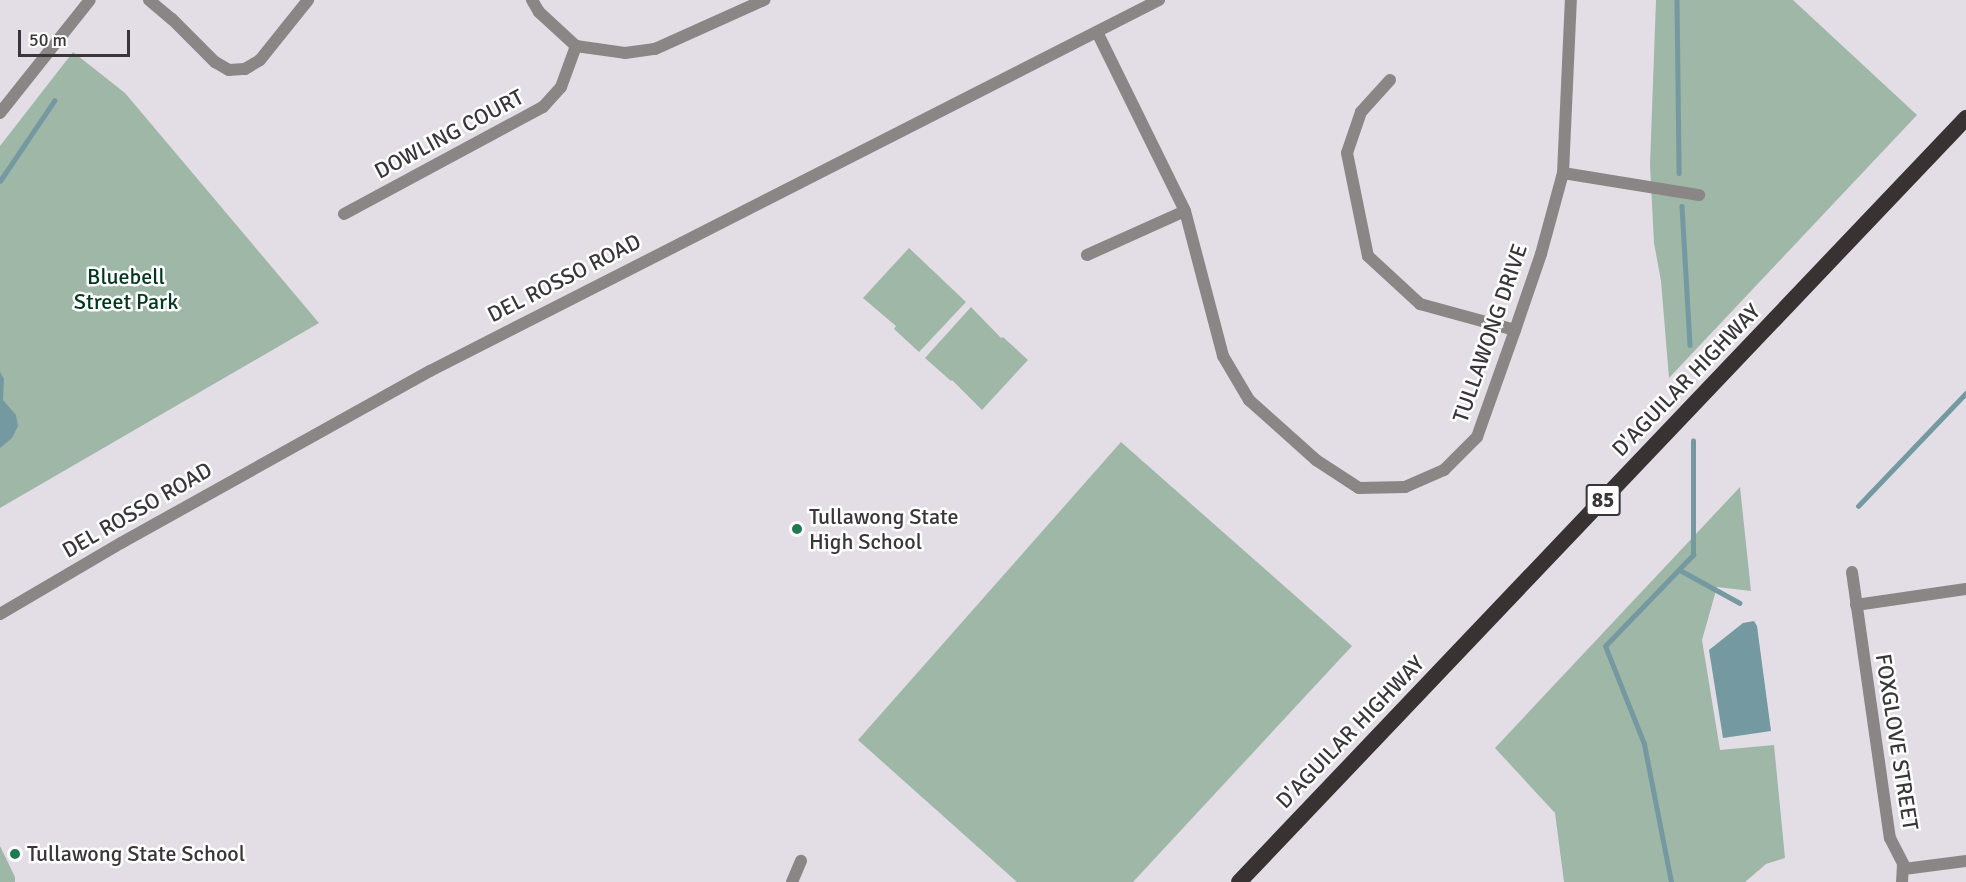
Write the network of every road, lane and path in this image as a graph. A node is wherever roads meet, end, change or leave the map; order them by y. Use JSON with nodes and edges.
{"nodes":[{"id":1,"x":90,"y":0,"type":"edge"},
{"id":2,"x":149,"y":0,"type":"edge"},
{"id":3,"x":308,"y":0,"type":"edge"},
{"id":4,"x":532,"y":0,"type":"edge"},
{"id":5,"x":764,"y":0,"type":"edge"},
{"id":6,"x":1159,"y":0,"type":"edge"},
{"id":7,"x":1571,"y":0,"type":"edge"},
{"id":8,"x":1096,"y":32,"type":"junction"},
{"id":9,"x":576,"y":46,"type":"junction"},
{"id":10,"x":1390,"y":80,"type":"dead end"},
{"id":11,"x":0,"y":113,"type":"edge"},
{"id":12,"x":1966,"y":118,"type":"edge"},
{"id":13,"x":1563,"y":173,"type":"junction"},
{"id":14,"x":1699,"y":195,"type":"dead end"},
{"id":15,"x":1185,"y":211,"type":"junction"},
{"id":16,"x":344,"y":214,"type":"dead end"},
{"id":17,"x":1087,"y":255,"type":"dead end"},
{"id":18,"x":1515,"y":330,"type":"junction"},
{"id":19,"x":1852,"y":572,"type":"dead end"},
{"id":20,"x":1966,"y":589,"type":"edge"},
{"id":21,"x":1856,"y":605,"type":"junction"},
{"id":22,"x":0,"y":614,"type":"edge"},
{"id":23,"x":801,"y":861,"type":"dead end"},
{"id":24,"x":1966,"y":861,"type":"edge"},
{"id":25,"x":1903,"y":876,"type":"edge"},
{"id":26,"x":792,"y":882,"type":"edge"},
{"id":27,"x":1239,"y":882,"type":"edge"}],
"edges":[{"from":1,"to":11,"type":"street"},
{"from":2,"to":3,"type":"street"},
{"from":4,"to":9,"type":"street"},
{"from":5,"to":9,"type":"street"},
{"from":6,"to":8,"type":"street","name":"DEL ROSSO ROAD"},
{"from":7,"to":13,"type":"street","name":"TULLAWONG DRIVE"},
{"from":8,"to":15,"type":"street","name":"TULLAWONG DRIVE"},
{"from":8,"to":22,"type":"street","name":"DEL ROSSO ROAD"},
{"from":9,"to":16,"type":"street","name":"DOWLING COURT"},
{"from":10,"to":18,"type":"street"},
{"from":12,"to":27,"type":"highway","name":"D'AGUILAR HIGHWAY","number":"85"},
{"from":13,"to":14,"type":"street"},
{"from":13,"to":18,"type":"street","name":"TULLAWONG DRIVE"},
{"from":15,"to":17,"type":"street"},
{"from":15,"to":18,"type":"street","name":"TULLAWONG DRIVE"},
{"from":19,"to":21,"type":"street","name":"FOXGLOVE STREET"},
{"from":20,"to":21,"type":"street"},
{"from":21,"to":25,"type":"street","name":"FOXGLOVE STREET"},
{"from":23,"to":26,"type":"street"},
{"from":24,"to":25,"type":"street"}]}
